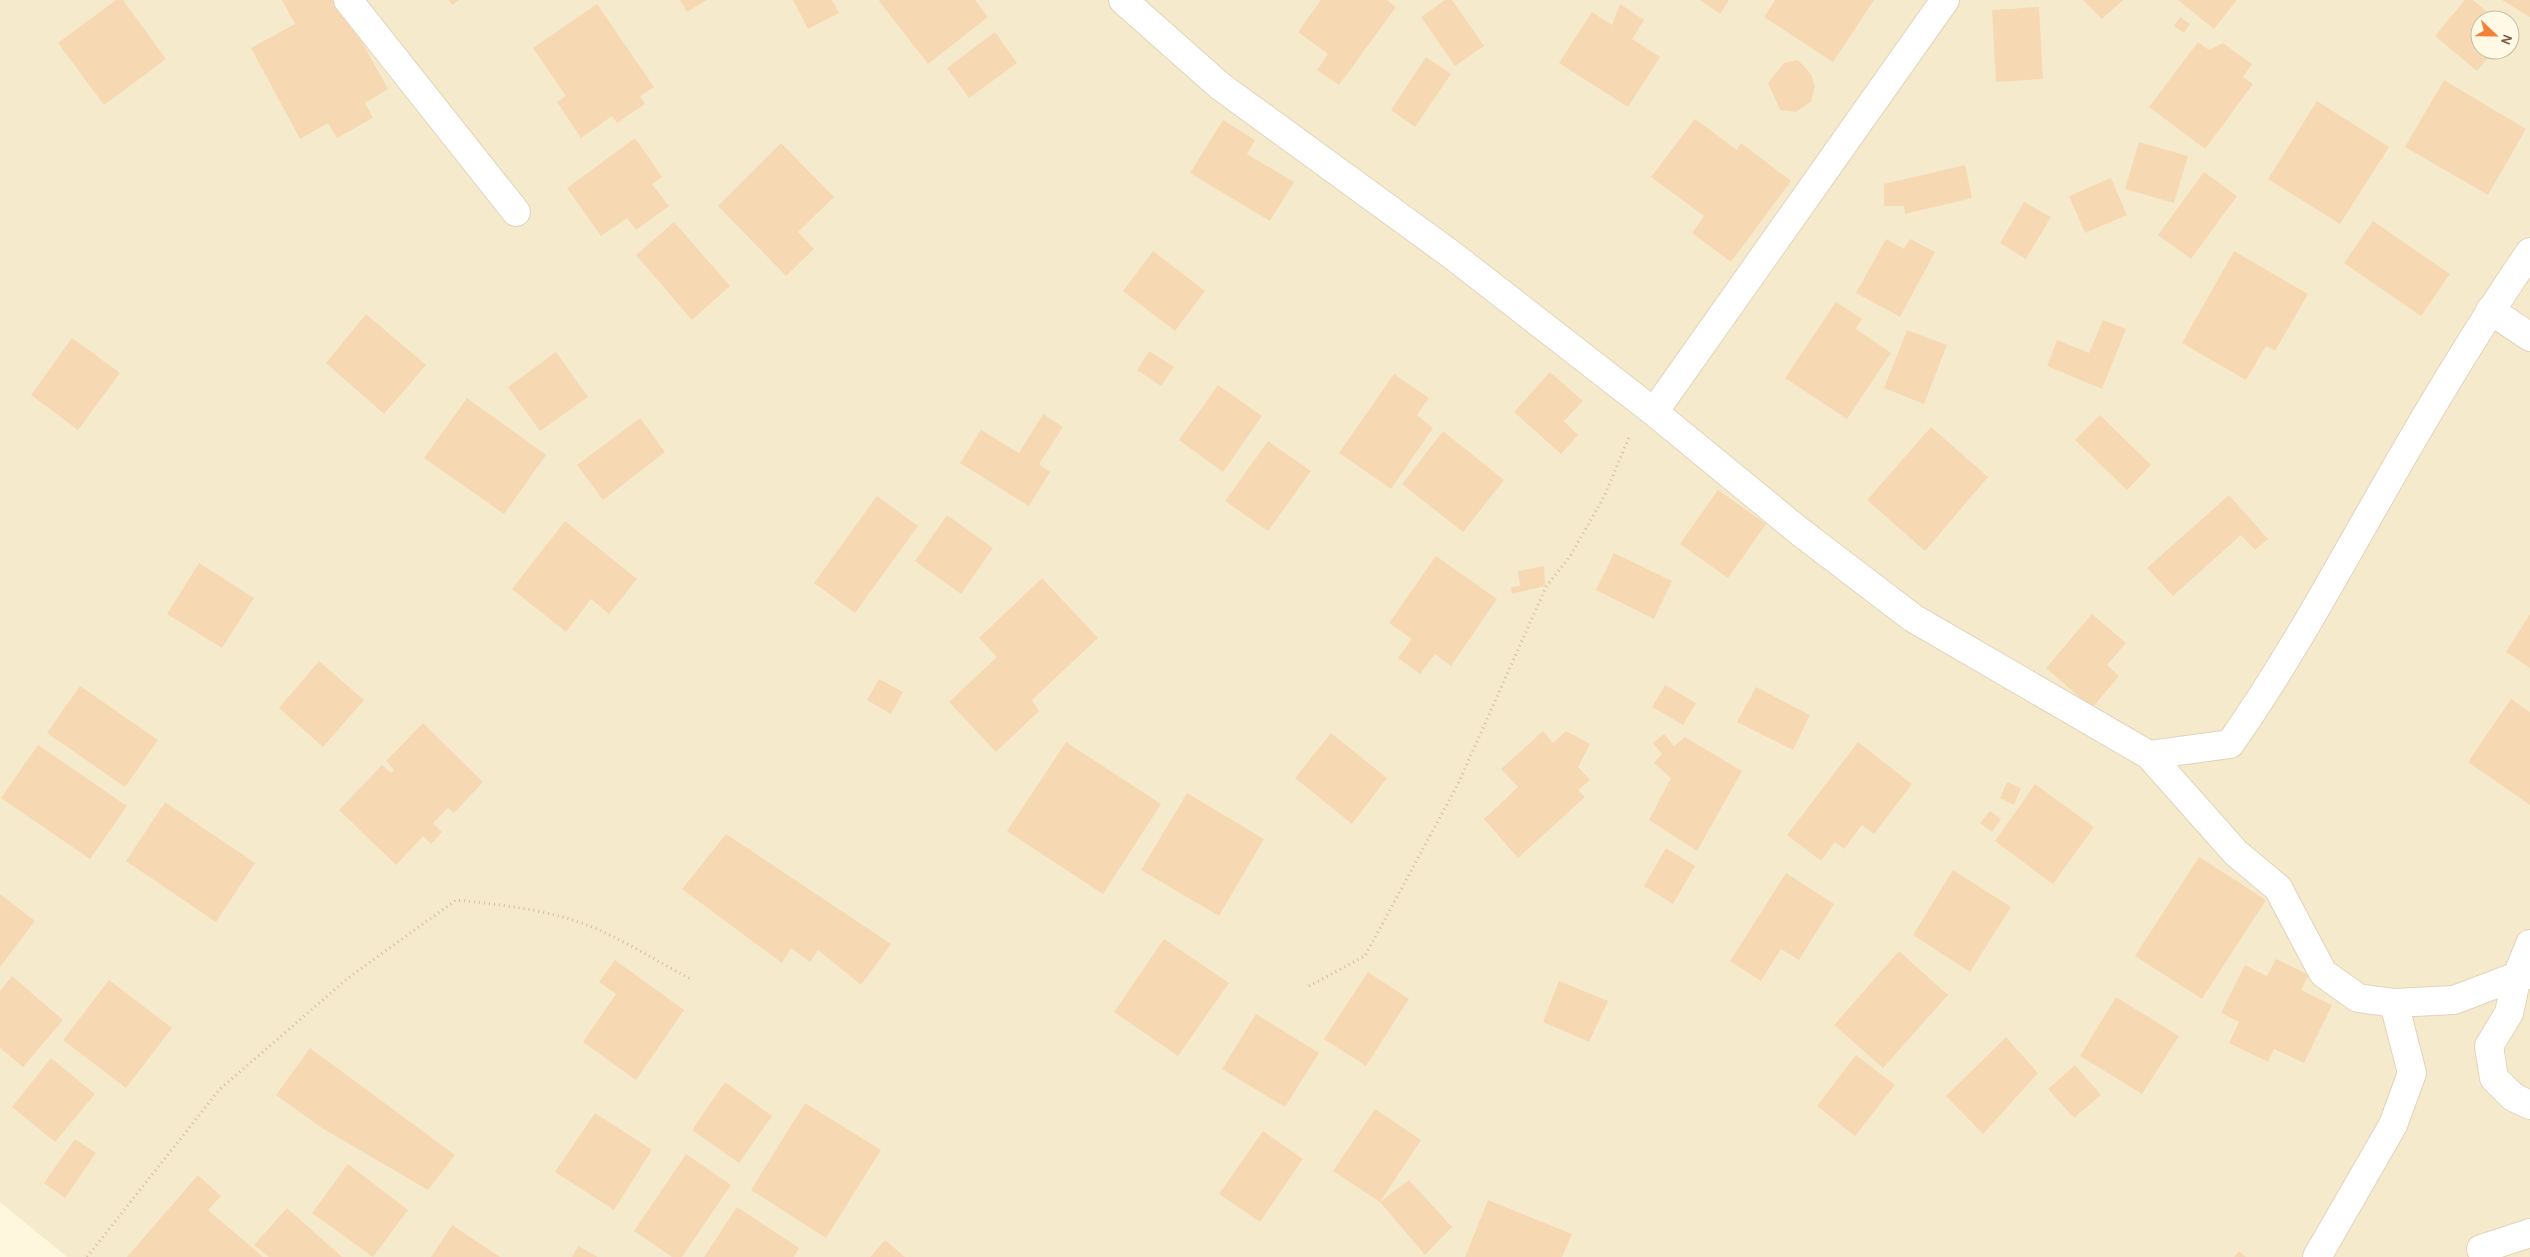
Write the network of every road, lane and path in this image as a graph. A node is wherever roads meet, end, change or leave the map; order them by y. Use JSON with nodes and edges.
{"nodes":[{"id":1,"x":348,"y":0,"type":"edge"},
{"id":2,"x":1123,"y":0,"type":"edge"},
{"id":3,"x":1945,"y":0,"type":"edge"},
{"id":4,"x":516,"y":212,"type":"dead end"},
{"id":5,"x":2530,"y":252,"type":"edge"},
{"id":6,"x":2490,"y":310,"type":"junction"},
{"id":7,"x":2530,"y":337,"type":"edge"},
{"id":8,"x":1648,"y":408,"type":"junction"},
{"id":9,"x":2150,"y":756,"type":"junction"},
{"id":10,"x":2530,"y":944,"type":"edge"},
{"id":11,"x":2524,"y":975,"type":"edge"},
{"id":12,"x":691,"y":979,"type":"dead end"},
{"id":13,"x":1309,"y":986,"type":"dead end"},
{"id":14,"x":2394,"y":1003,"type":"junction"},
{"id":15,"x":2530,"y":1105,"type":"edge"},
{"id":16,"x":2530,"y":1233,"type":"edge"},
{"id":17,"x":2481,"y":1250,"type":"dead end"},
{"id":18,"x":87,"y":1257,"type":"edge"},
{"id":19,"x":2317,"y":1257,"type":"edge"}],
"edges":[{"from":1,"to":4,"type":"street"},
{"from":2,"to":8,"type":"street"},
{"from":3,"to":8,"type":"street"},
{"from":5,"to":6,"type":"street"},
{"from":6,"to":7,"type":"street"},
{"from":6,"to":9,"type":"street"},
{"from":8,"to":9,"type":"street"},
{"from":8,"to":13,"type":"path"},
{"from":9,"to":14,"type":"street"},
{"from":10,"to":11,"type":"street"},
{"from":11,"to":14,"type":"street"},
{"from":11,"to":15,"type":"street"},
{"from":12,"to":18,"type":"path"},
{"from":14,"to":19,"type":"street"},
{"from":16,"to":17,"type":"street"}]}
